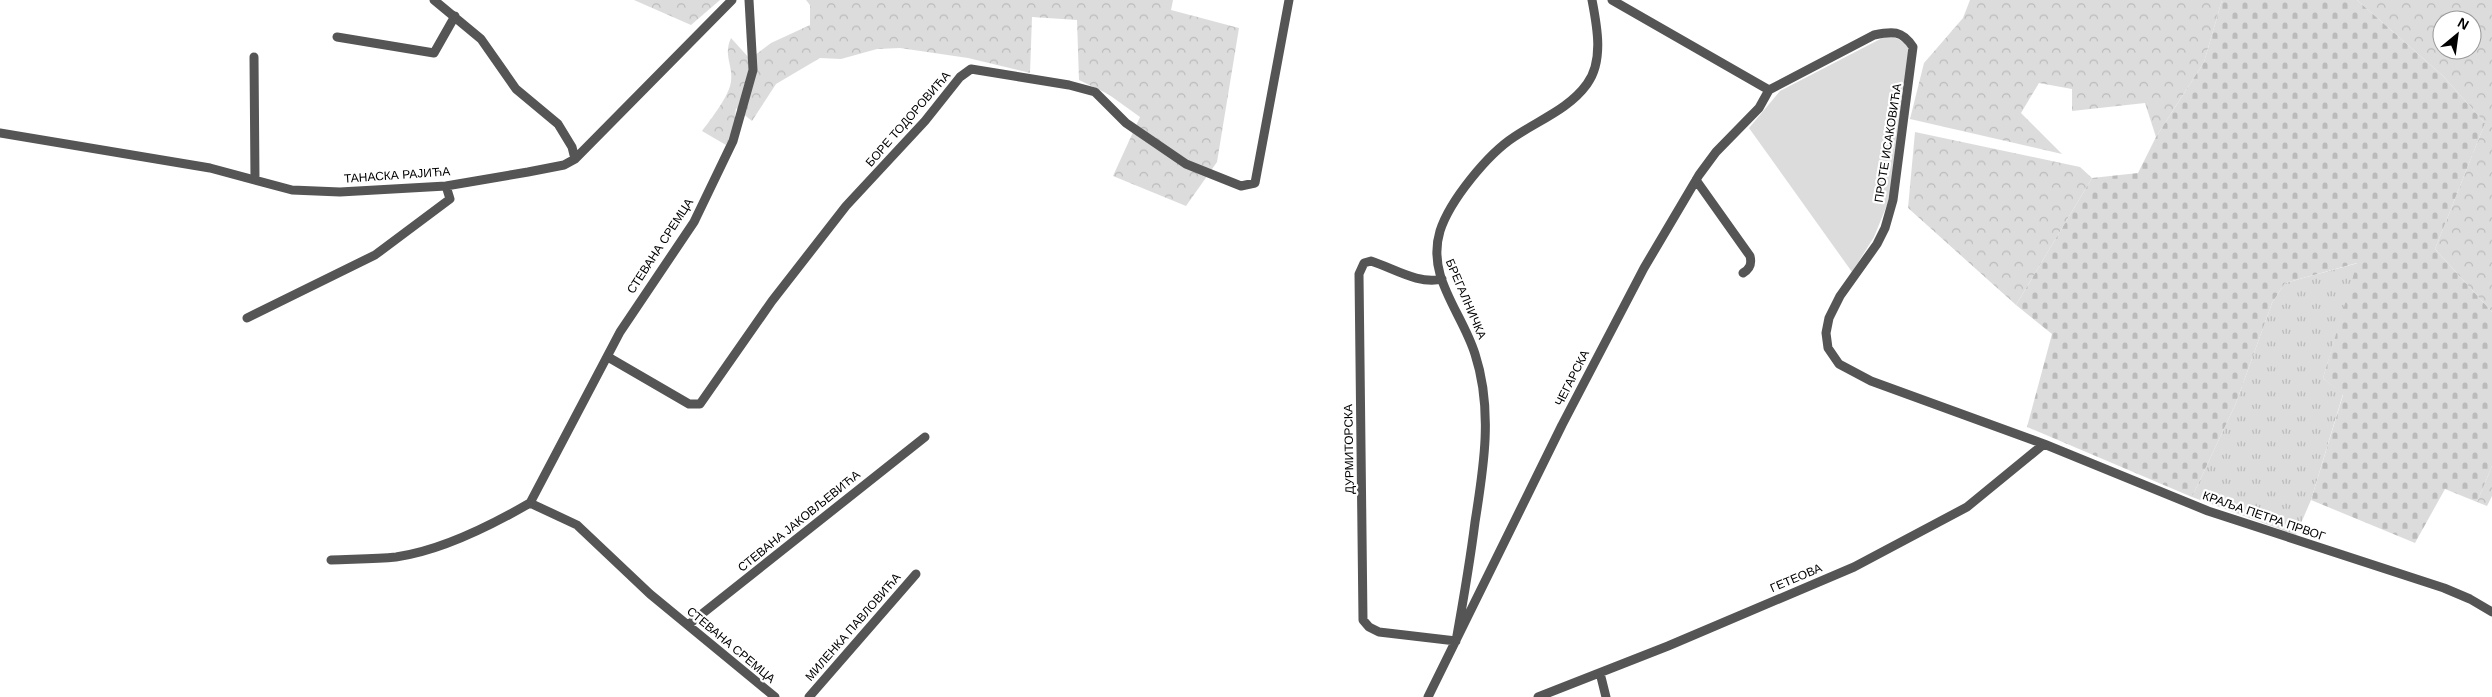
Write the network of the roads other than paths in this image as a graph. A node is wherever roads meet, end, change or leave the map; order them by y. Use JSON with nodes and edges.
{"nodes":[{"id":1,"x":434,"y":0,"type":"edge"},
{"id":2,"x":732,"y":0,"type":"edge"},
{"id":3,"x":749,"y":0,"type":"edge"},
{"id":4,"x":1289,"y":0,"type":"edge"},
{"id":5,"x":1592,"y":0,"type":"edge"},
{"id":6,"x":1612,"y":0,"type":"edge"},
{"id":7,"x":455,"y":16,"type":"junction"},
{"id":8,"x":337,"y":37,"type":"dead end"},
{"id":9,"x":254,"y":57,"type":"dead end"},
{"id":10,"x":1769,"y":90,"type":"junction"},
{"id":11,"x":0,"y":133,"type":"edge"},
{"id":12,"x":575,"y":159,"type":"junction"},
{"id":13,"x":255,"y":180,"type":"junction"},
{"id":14,"x":1696,"y":180,"type":"junction"},
{"id":15,"x":446,"y":186,"type":"junction"},
{"id":16,"x":1743,"y":273,"type":"dead end"},
{"id":17,"x":1442,"y":279,"type":"junction"},
{"id":18,"x":247,"y":318,"type":"dead end"},
{"id":19,"x":608,"y":357,"type":"junction"},
{"id":20,"x":925,"y":437,"type":"dead end"},
{"id":21,"x":2029,"y":439,"type":"joint"},
{"id":22,"x":2044,"y":444,"type":"junction"},
{"id":23,"x":530,"y":503,"type":"junction"},
{"id":24,"x":331,"y":560,"type":"dead end"},
{"id":25,"x":916,"y":574,"type":"dead end"},
{"id":26,"x":2492,"y":612,"type":"edge"},
{"id":27,"x":688,"y":625,"type":"junction"},
{"id":28,"x":1456,"y":641,"type":"junction"},
{"id":29,"x":1600,"y":673,"type":"junction"},
{"id":30,"x":775,"y":697,"type":"edge"},
{"id":31,"x":810,"y":697,"type":"edge"},
{"id":32,"x":1428,"y":697,"type":"edge"},
{"id":33,"x":1538,"y":697,"type":"edge"},
{"id":34,"x":1606,"y":697,"type":"edge"}],
"edges":[{"from":1,"to":7,"type":"street"},
{"from":2,"to":12,"type":"street","name":"ТАНАСКА РАЈИЋА"},
{"from":3,"to":19,"type":"street","name":"СТЕВАНА СРЕМЦА"},
{"from":4,"to":19,"type":"street","name":"БОРЕ ТОДОРОВИЋА"},
{"from":5,"to":17,"type":"street","name":"БРЕГАЛНИЧКА"},
{"from":6,"to":10,"type":"street"},
{"from":7,"to":8,"type":"street"},
{"from":7,"to":12,"type":"street"},
{"from":9,"to":13,"type":"street"},
{"from":10,"to":14,"type":"street","name":"ЧЕГАРСКА"},
{"from":10,"to":21,"type":"street","name":"ПРОТЕ ИСАКОВИЋА"},
{"from":11,"to":13,"type":"street","name":"ТАНАСКА РАЈИЋА"},
{"from":12,"to":15,"type":"street","name":"ТАНАСКА РАЈИЋА"},
{"from":13,"to":15,"type":"street","name":"ТАНАСКА РАЈИЋА"},
{"from":14,"to":16,"type":"street"},
{"from":14,"to":28,"type":"street","name":"ЧЕГАРСКА"},
{"from":15,"to":18,"type":"street"},
{"from":17,"to":28,"type":"street","name":"БРЕГАЛНИЧКА"},
{"from":17,"to":28,"type":"street","name":"ДУРМИТОРСКА"},
{"from":19,"to":23,"type":"street","name":"СТЕВАНА СРЕМЦА"},
{"from":20,"to":27,"type":"street","name":"СТЕВАНА ЈАКОВЉЕВИЋА"},
{"from":21,"to":22,"type":"street","name":"КРАЉА ПЕТРА ПРВОГ"},
{"from":22,"to":26,"type":"street","name":"КРАЉА ПЕТРА ПРВОГ"},
{"from":22,"to":29,"type":"street","name":"ГЕТЕОВА"},
{"from":23,"to":24,"type":"street"},
{"from":23,"to":27,"type":"street","name":"СТЕВАНА СРЕМЦА"},
{"from":25,"to":31,"type":"street","name":"МИЛЕНКА ПАВЛОВИЋА"},
{"from":27,"to":30,"type":"street","name":"СТЕВАНА СРЕМЦА"},
{"from":28,"to":32,"type":"street","name":"ЧЕГАРСКА"},
{"from":29,"to":33,"type":"street","name":"ГЕТЕОВА"},
{"from":29,"to":34,"type":"street"}]}
